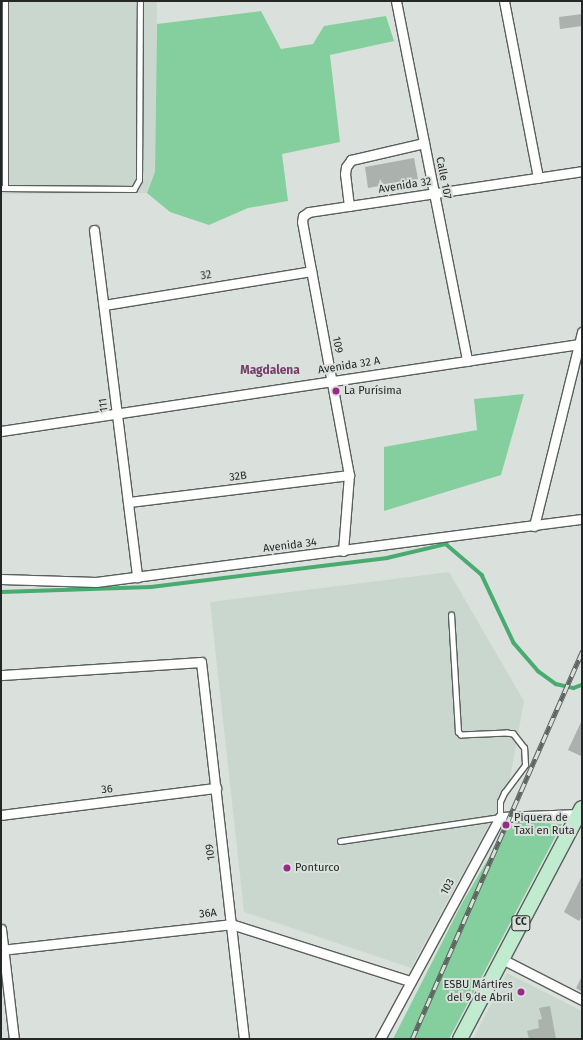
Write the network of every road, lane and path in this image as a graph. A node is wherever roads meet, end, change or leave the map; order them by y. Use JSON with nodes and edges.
{"nodes":[{"id":1,"x":4,"y":1,"type":"edge"},
{"id":2,"x":140,"y":1,"type":"edge"},
{"id":3,"x":396,"y":1,"type":"edge"},
{"id":4,"x":504,"y":1,"type":"edge"},
{"id":5,"x":424,"y":143,"type":"junction"},
{"id":6,"x":582,"y":171,"type":"edge"},
{"id":7,"x":538,"y":178,"type":"junction"},
{"id":8,"x":3,"y":188,"type":"edge"},
{"id":9,"x":434,"y":193,"type":"junction"},
{"id":10,"x":349,"y":206,"type":"junction"},
{"id":11,"x":303,"y":216,"type":"joint"},
{"id":12,"x":94,"y":230,"type":"dead end"},
{"id":13,"x":311,"y":272,"type":"junction"},
{"id":14,"x":104,"y":305,"type":"junction"},
{"id":15,"x":582,"y":332,"type":"edge"},
{"id":16,"x":580,"y":345,"type":"edge"},
{"id":17,"x":467,"y":361,"type":"junction"},
{"id":18,"x":332,"y":381,"type":"junction"},
{"id":19,"x":118,"y":414,"type":"junction"},
{"id":20,"x":1,"y":431,"type":"edge"},
{"id":21,"x":349,"y":475,"type":"junction"},
{"id":22,"x":129,"y":502,"type":"junction"},
{"id":23,"x":582,"y":519,"type":"edge"},
{"id":24,"x":534,"y":526,"type":"junction"},
{"id":25,"x":344,"y":551,"type":"junction"},
{"id":26,"x":137,"y":577,"type":"junction"},
{"id":27,"x":1,"y":579,"type":"edge"},
{"id":28,"x":451,"y":615,"type":"dead end"},
{"id":29,"x":1,"y":676,"type":"edge"},
{"id":30,"x":216,"y":788,"type":"junction"},
{"id":31,"x":580,"y":811,"type":"edge"},
{"id":32,"x":1,"y":815,"type":"edge"},
{"id":33,"x":500,"y":817,"type":"junction"},
{"id":34,"x":340,"y":841,"type":"dead end"},
{"id":35,"x":231,"y":924,"type":"junction"},
{"id":36,"x":1,"y":929,"type":"edge"},
{"id":37,"x":2,"y":950,"type":"edge"},
{"id":38,"x":502,"y":959,"type":"junction"},
{"id":39,"x":410,"y":981,"type":"junction"},
{"id":40,"x":582,"y":1000,"type":"edge"},
{"id":41,"x":14,"y":1039,"type":"edge"},
{"id":42,"x":244,"y":1039,"type":"edge"},
{"id":43,"x":380,"y":1039,"type":"edge"},
{"id":44,"x":460,"y":1039,"type":"edge"}],
"edges":[{"from":1,"to":8,"type":"lane"},
{"from":2,"to":8,"type":"lane"},
{"from":3,"to":5,"type":"street","name":"Calle 107"},
{"from":4,"to":7,"type":"street"},
{"from":5,"to":9,"type":"street","name":"Calle 107"},
{"from":5,"to":10,"type":"street"},
{"from":6,"to":7,"type":"street","name":"Avenida 32"},
{"from":7,"to":9,"type":"street","name":"Avenida 32"},
{"from":9,"to":10,"type":"street","name":"Avenida 32"},
{"from":9,"to":17,"type":"street","name":"Calle 107"},
{"from":10,"to":11,"type":"street","name":"Avenida 32"},
{"from":11,"to":13,"type":"street","name":"109"},
{"from":12,"to":14,"type":"street","name":"111"},
{"from":13,"to":14,"type":"street","name":"32"},
{"from":13,"to":18,"type":"street","name":"109"},
{"from":14,"to":19,"type":"street","name":"111"},
{"from":15,"to":16,"type":"street"},
{"from":16,"to":17,"type":"street","name":"Avenida 32 A"},
{"from":16,"to":24,"type":"street"},
{"from":17,"to":18,"type":"street","name":"Avenida 32 A"},
{"from":18,"to":19,"type":"street","name":"Avenida 32 A"},
{"from":18,"to":21,"type":"street","name":"109"},
{"from":19,"to":20,"type":"street","name":"Avenida 32 A"},
{"from":19,"to":22,"type":"street","name":"111"},
{"from":21,"to":22,"type":"street","name":"32B"},
{"from":21,"to":25,"type":"street","name":"109"},
{"from":22,"to":26,"type":"street","name":"111"},
{"from":23,"to":24,"type":"street","name":"Avenida 34"},
{"from":24,"to":25,"type":"street","name":"Avenida 34"},
{"from":25,"to":26,"type":"street","name":"Avenida 34"},
{"from":26,"to":27,"type":"street","name":"Avenida 34"},
{"from":28,"to":33,"type":"lane"},
{"from":29,"to":30,"type":"street","name":"109"},
{"from":30,"to":32,"type":"street","name":"36"},
{"from":30,"to":35,"type":"street","name":"109"},
{"from":31,"to":33,"type":"street"},
{"from":31,"to":38,"type":"main road","number":"CC"},
{"from":33,"to":34,"type":"lane"},
{"from":33,"to":39,"type":"street","name":"103"},
{"from":35,"to":37,"type":"street","name":"36A"},
{"from":35,"to":39,"type":"street","name":"36A"},
{"from":35,"to":42,"type":"street","name":"109"},
{"from":36,"to":37,"type":"street"},
{"from":37,"to":41,"type":"street"},
{"from":38,"to":40,"type":"street"},
{"from":38,"to":44,"type":"main road","number":"CC"},
{"from":39,"to":43,"type":"street","name":"103"}]}
